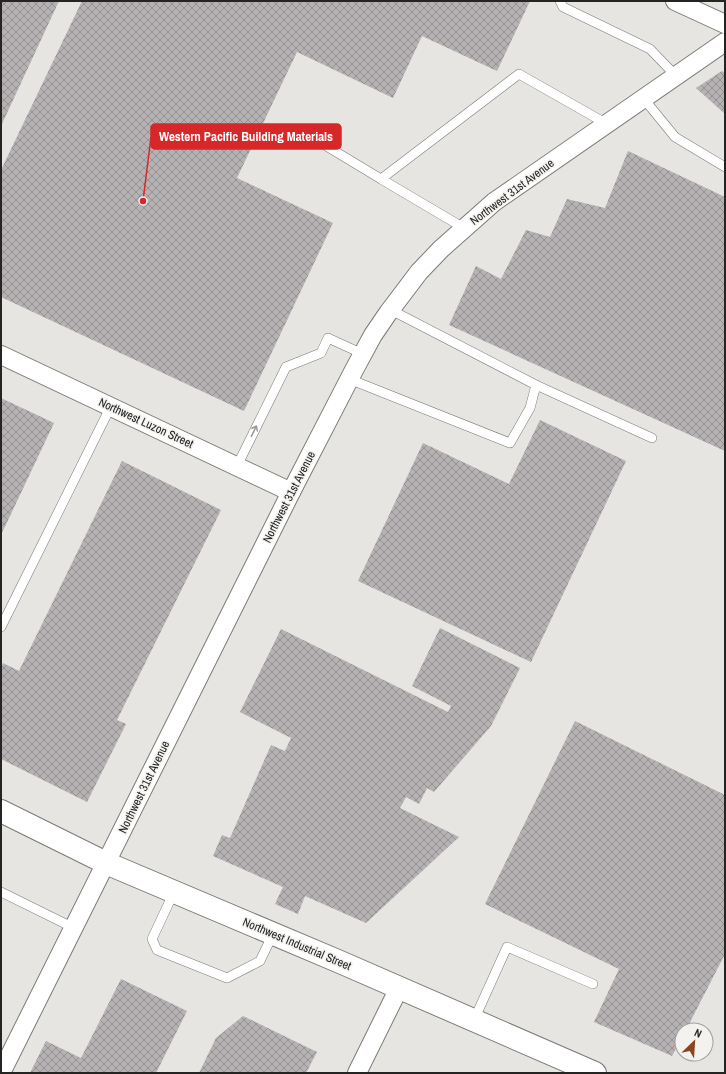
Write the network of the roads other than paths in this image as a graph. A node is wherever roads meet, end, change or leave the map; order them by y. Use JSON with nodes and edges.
{"nodes":[{"id":1,"x":560,"y":1,"type":"edge"},
{"id":2,"x":675,"y":1,"type":"edge"},
{"id":3,"x":725,"y":24,"type":"edge"},
{"id":4,"x":725,"y":42,"type":"edge"},
{"id":5,"x":676,"y":76,"type":"junction"},
{"id":6,"x":644,"y":99,"type":"junction"},
{"id":7,"x":606,"y":124,"type":"junction"},
{"id":8,"x":313,"y":138,"type":"dead end"},
{"id":9,"x":725,"y":166,"type":"edge"},
{"id":10,"x":381,"y":179,"type":"junction"},
{"id":11,"x":464,"y":228,"type":"junction"},
{"id":12,"x":391,"y":310,"type":"junction"},
{"id":13,"x":363,"y":354,"type":"junction"},
{"id":14,"x":1,"y":355,"type":"edge"},
{"id":15,"x":349,"y":379,"type":"junction"},
{"id":16,"x":536,"y":385,"type":"junction"},
{"id":17,"x":110,"y":406,"type":"junction"},
{"id":18,"x":652,"y":438,"type":"dead end"},
{"id":19,"x":237,"y":466,"type":"junction"},
{"id":20,"x":291,"y":492,"type":"junction"},
{"id":21,"x":1,"y":627,"type":"edge"},
{"id":22,"x":1,"y":811,"type":"edge"},
{"id":23,"x":106,"y":864,"type":"junction"},
{"id":24,"x":1,"y":892,"type":"edge"},
{"id":25,"x":174,"y":892,"type":"junction"},
{"id":26,"x":74,"y":928,"type":"junction"},
{"id":27,"x":273,"y":934,"type":"junction"},
{"id":28,"x":592,"y":984,"type":"dead end"},
{"id":29,"x":399,"y":988,"type":"junction"},
{"id":30,"x":474,"y":1020,"type":"junction"},
{"id":31,"x":1,"y":1073,"type":"edge"},
{"id":32,"x":357,"y":1073,"type":"edge"},
{"id":33,"x":595,"y":1073,"type":"edge"}],
"edges":[{"from":1,"to":5,"type":"lane"},
{"from":2,"to":3,"type":"street"},
{"from":4,"to":5,"type":"street","name":"Northwest 31st Avenue"},
{"from":5,"to":6,"type":"street","name":"Northwest 31st Avenue"},
{"from":6,"to":7,"type":"street","name":"Northwest 31st Avenue"},
{"from":6,"to":9,"type":"lane"},
{"from":7,"to":10,"type":"lane"},
{"from":7,"to":11,"type":"street","name":"Northwest 31st Avenue"},
{"from":8,"to":10,"type":"lane"},
{"from":10,"to":11,"type":"lane"},
{"from":11,"to":12,"type":"street","name":"Northwest 31st Avenue"},
{"from":12,"to":13,"type":"street","name":"Northwest 31st Avenue"},
{"from":12,"to":16,"type":"lane"},
{"from":13,"to":15,"type":"street","name":"Northwest 31st Avenue"},
{"from":19,"to":13,"type":"lane","one_way":true},
{"from":14,"to":17,"type":"street","name":"Northwest Luzon Street"},
{"from":15,"to":16,"type":"lane"},
{"from":15,"to":20,"type":"street","name":"Northwest 31st Avenue"},
{"from":16,"to":18,"type":"lane"},
{"from":17,"to":19,"type":"street","name":"Northwest Luzon Street"},
{"from":17,"to":21,"type":"lane"},
{"from":19,"to":20,"type":"street","name":"Northwest Luzon Street"},
{"from":20,"to":23,"type":"street","name":"Northwest 31st Avenue"},
{"from":22,"to":23,"type":"street","name":"Northwest Industrial Street"},
{"from":23,"to":25,"type":"street","name":"Northwest Industrial Street"},
{"from":23,"to":26,"type":"street","name":"Northwest 31st Avenue"},
{"from":24,"to":26,"type":"lane"},
{"from":25,"to":27,"type":"street","name":"Northwest Industrial Street"},
{"from":25,"to":27,"type":"lane"},
{"from":26,"to":31,"type":"street","name":"Northwest 31st Avenue"},
{"from":27,"to":29,"type":"street","name":"Northwest Industrial Street"},
{"from":28,"to":30,"type":"lane"},
{"from":29,"to":30,"type":"street","name":"Northwest Industrial Street"},
{"from":29,"to":32,"type":"street"},
{"from":30,"to":33,"type":"street","name":"Northwest Industrial Street"}]}
